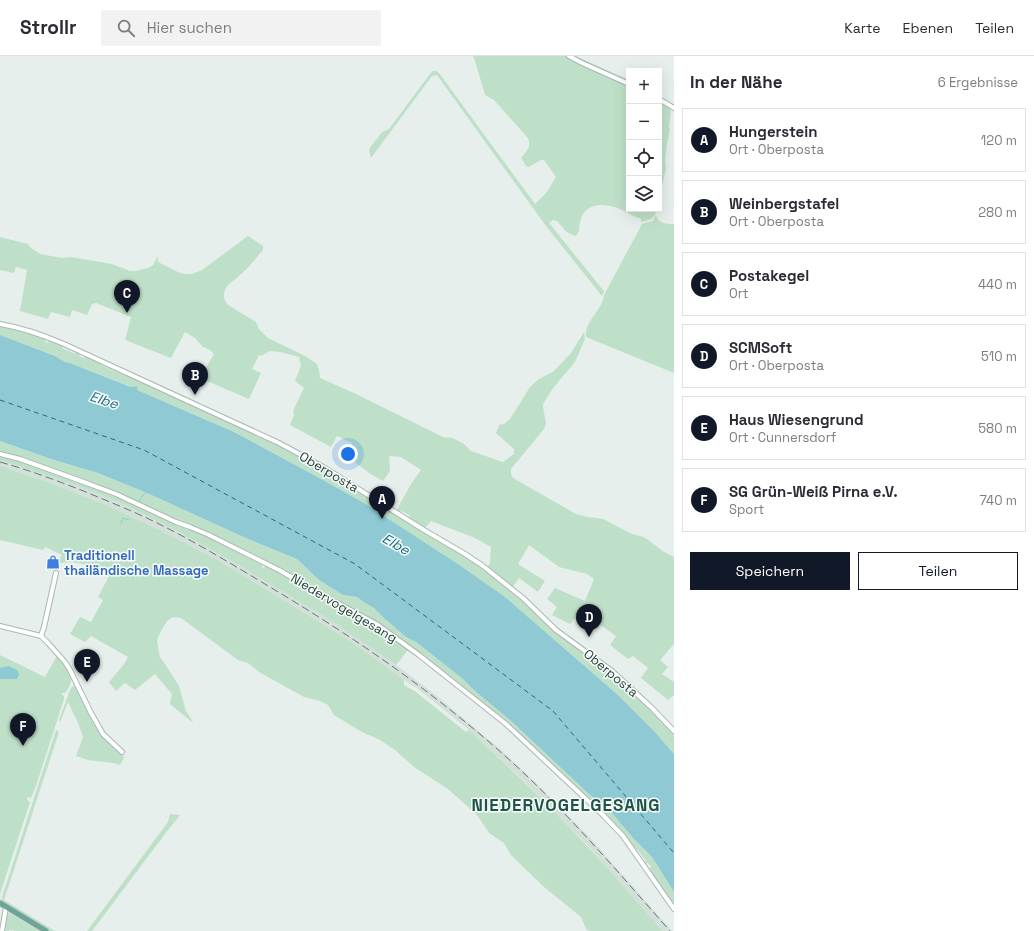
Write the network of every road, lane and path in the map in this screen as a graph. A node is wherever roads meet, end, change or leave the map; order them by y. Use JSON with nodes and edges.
{"nodes":[{"id":1,"x":569,"y":56,"type":"edge"},
{"id":2,"x":626,"y":83,"type":"edge"},
{"id":3,"x":662,"y":101,"type":"edge"},
{"id":4,"x":674,"y":108,"type":"edge"},
{"id":5,"x":0,"y":324,"type":"edge"},
{"id":6,"x":0,"y":454,"type":"edge"},
{"id":7,"x":56,"y":573,"type":"dead end"},
{"id":8,"x":0,"y":626,"type":"edge"},
{"id":9,"x":41,"y":636,"type":"junction"},
{"id":10,"x":674,"y":731,"type":"edge"},
{"id":11,"x":122,"y":752,"type":"dead end"},
{"id":12,"x":0,"y":903,"type":"edge"},
{"id":13,"x":6,"y":907,"type":"junction"},
{"id":14,"x":674,"y":909,"type":"edge"},
{"id":15,"x":2,"y":931,"type":"edge"},
{"id":16,"x":46,"y":931,"type":"edge"}],
"edges":[{"from":1,"to":2,"type":"street"},
{"from":3,"to":4,"type":"street"},
{"from":5,"to":10,"type":"street","name":"Oberposta"},
{"from":6,"to":14,"type":"street","name":"Niedervogelgesang"},
{"from":7,"to":9,"type":"street"},
{"from":8,"to":9,"type":"street"},
{"from":9,"to":11,"type":"street"},
{"from":12,"to":13,"type":"main road"},
{"from":13,"to":15,"type":"street"},
{"from":13,"to":16,"type":"main road"}]}
